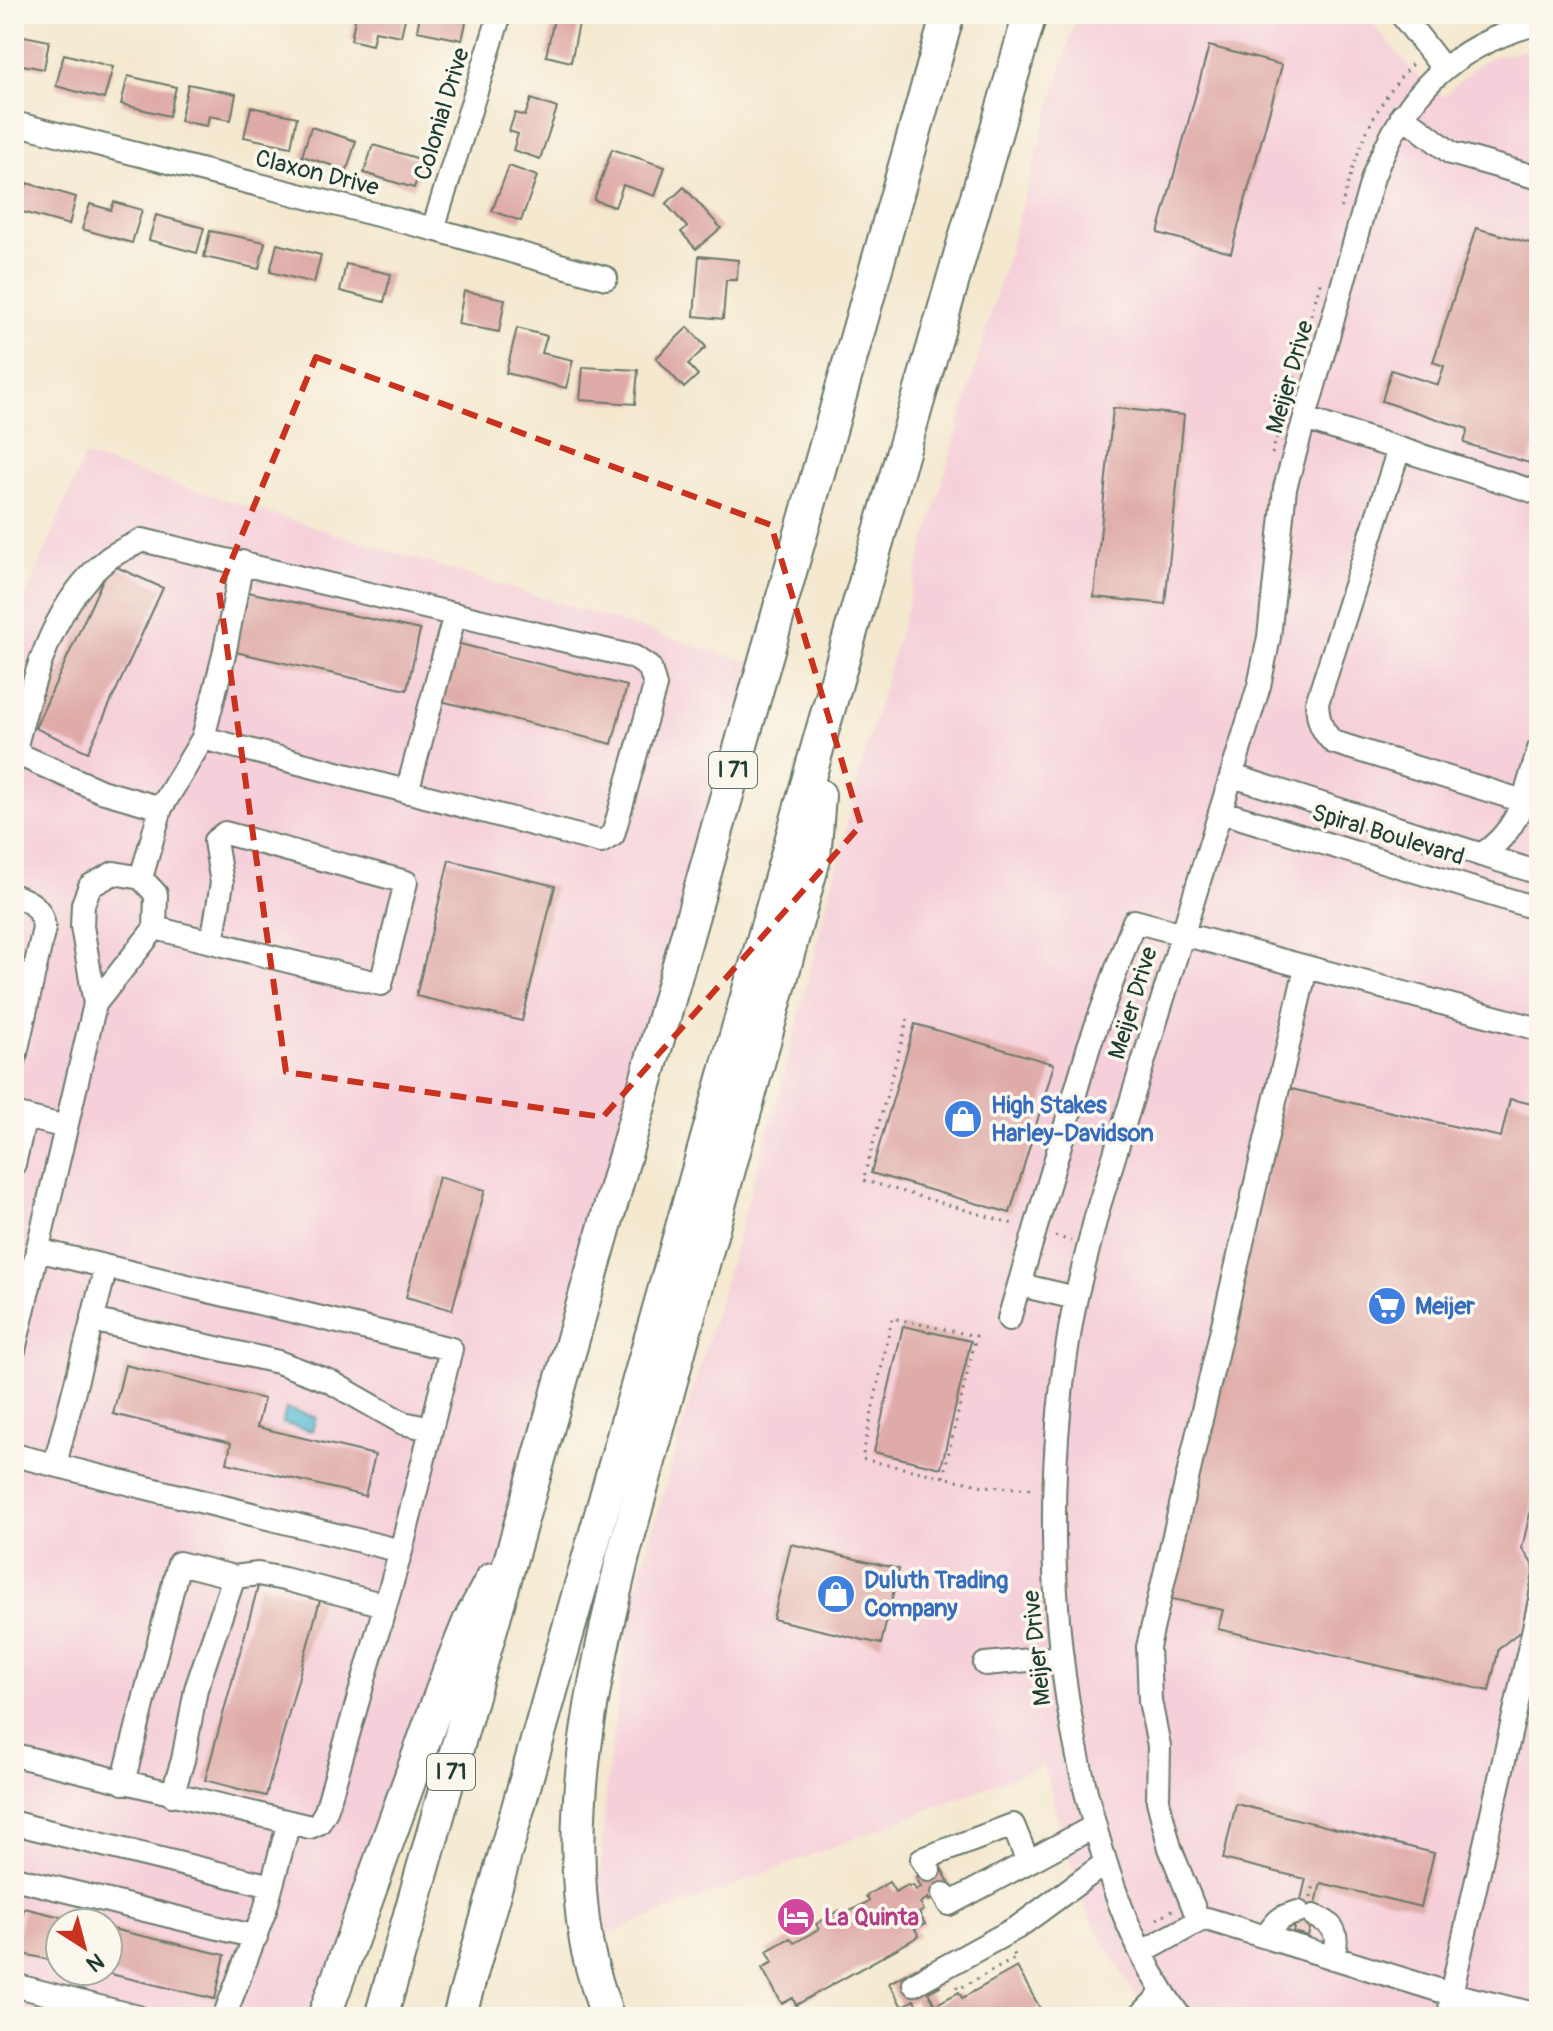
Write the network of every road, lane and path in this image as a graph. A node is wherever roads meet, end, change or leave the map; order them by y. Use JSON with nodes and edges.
{"nodes":[{"id":1,"x":500,"y":14,"type":"edge"},
{"id":2,"x":948,"y":14,"type":"edge"},
{"id":3,"x":1030,"y":14,"type":"edge"},
{"id":4,"x":1401,"y":14,"type":"edge"},
{"id":5,"x":1539,"y":23,"type":"edge"},
{"id":6,"x":1443,"y":68,"type":"junction"},
{"id":7,"x":1402,"y":115,"type":"junction"},
{"id":8,"x":14,"y":123,"type":"edge"},
{"id":9,"x":1539,"y":178,"type":"edge"},
{"id":10,"x":433,"y":229,"type":"junction"},
{"id":11,"x":606,"y":278,"type":"dead end"},
{"id":12,"x":1305,"y":419,"type":"junction"},
{"id":13,"x":1399,"y":449,"type":"junction"},
{"id":14,"x":1539,"y":493,"type":"edge"},
{"id":15,"x":242,"y":562,"type":"junction"},
{"id":16,"x":455,"y":614,"type":"junction"},
{"id":17,"x":823,"y":728,"type":"junction"},
{"id":18,"x":203,"y":738,"type":"junction"},
{"id":19,"x":1539,"y":749,"type":"edge"},
{"id":20,"x":1233,"y":776,"type":"junction"},
{"id":21,"x":407,"y":792,"type":"junction"},
{"id":22,"x":1531,"y":804,"type":"edge"},
{"id":23,"x":161,"y":808,"type":"junction"},
{"id":24,"x":1222,"y":812,"type":"junction"},
{"id":25,"x":1510,"y":830,"type":"junction"},
{"id":26,"x":1481,"y":855,"type":"junction"},
{"id":27,"x":1529,"y":870,"type":"edge"},
{"id":28,"x":141,"y":878,"type":"junction"},
{"id":29,"x":14,"y":896,"type":"edge"},
{"id":30,"x":1539,"y":909,"type":"edge"},
{"id":31,"x":155,"y":928,"type":"junction"},
{"id":32,"x":1181,"y":935,"type":"junction"},
{"id":33,"x":212,"y":942,"type":"junction"},
{"id":34,"x":1306,"y":968,"type":"junction"},
{"id":35,"x":95,"y":1004,"type":"junction"},
{"id":36,"x":908,"y":1019,"type":"dead end"},
{"id":37,"x":1539,"y":1029,"type":"edge"},
{"id":38,"x":14,"y":1062,"type":"edge"},
{"id":39,"x":20,"y":1116,"type":"edge"},
{"id":40,"x":66,"y":1127,"type":"junction"},
{"id":41,"x":14,"y":1164,"type":"edge"},
{"id":42,"x":1036,"y":1230,"type":"junction"},
{"id":43,"x":1071,"y":1241,"type":"dead end"},
{"id":44,"x":37,"y":1250,"type":"junction"},
{"id":45,"x":106,"y":1267,"type":"junction"},
{"id":46,"x":1020,"y":1285,"type":"junction"},
{"id":47,"x":1076,"y":1298,"type":"junction"},
{"id":48,"x":18,"y":1315,"type":"edge"},
{"id":49,"x":1009,"y":1319,"type":"dead end"},
{"id":50,"x":92,"y":1320,"type":"junction"},
{"id":51,"x":14,"y":1350,"type":"edge"},
{"id":52,"x":431,"y":1429,"type":"junction"},
{"id":53,"x":14,"y":1455,"type":"edge"},
{"id":54,"x":55,"y":1464,"type":"junction"},
{"id":55,"x":943,"y":1477,"type":"junction"},
{"id":56,"x":1035,"y":1489,"type":"dead end"},
{"id":57,"x":521,"y":1527,"type":"junction"},
{"id":58,"x":401,"y":1551,"type":"junction"},
{"id":59,"x":234,"y":1577,"type":"junction"},
{"id":60,"x":385,"y":1605,"type":"junction"},
{"id":61,"x":1539,"y":1606,"type":"edge"},
{"id":62,"x":1062,"y":1657,"type":"junction"},
{"id":63,"x":985,"y":1664,"type":"dead end"},
{"id":64,"x":14,"y":1755,"type":"edge"},
{"id":65,"x":123,"y":1783,"type":"junction"},
{"id":66,"x":172,"y":1795,"type":"junction"},
{"id":67,"x":289,"y":1822,"type":"junction"},
{"id":68,"x":14,"y":1823,"type":"edge"},
{"id":69,"x":1095,"y":1826,"type":"junction"},
{"id":70,"x":1028,"y":1862,"type":"junction"},
{"id":71,"x":1104,"y":1864,"type":"junction"},
{"id":72,"x":929,"y":1870,"type":"dead end"},
{"id":73,"x":14,"y":1878,"type":"edge"},
{"id":74,"x":271,"y":1886,"type":"junction"},
{"id":75,"x":943,"y":1894,"type":"dead end"},
{"id":76,"x":1199,"y":1921,"type":"junction"},
{"id":77,"x":256,"y":1937,"type":"junction"},
{"id":78,"x":1266,"y":1937,"type":"junction"},
{"id":79,"x":1141,"y":1953,"type":"junction"},
{"id":80,"x":1332,"y":1958,"type":"junction"},
{"id":81,"x":914,"y":1984,"type":"dead end"},
{"id":82,"x":14,"y":1985,"type":"edge"},
{"id":83,"x":1163,"y":1993,"type":"junction"},
{"id":84,"x":1451,"y":1994,"type":"junction"},
{"id":85,"x":1511,"y":2013,"type":"edge"},
{"id":86,"x":1539,"y":2015,"type":"edge"},
{"id":87,"x":138,"y":2017,"type":"edge"},
{"id":88,"x":224,"y":2017,"type":"edge"},
{"id":89,"x":324,"y":2017,"type":"edge"},
{"id":90,"x":381,"y":2017,"type":"edge"},
{"id":91,"x":459,"y":2017,"type":"edge"},
{"id":92,"x":607,"y":2017,"type":"edge"},
{"id":93,"x":1139,"y":2017,"type":"edge"},
{"id":94,"x":1180,"y":2017,"type":"edge"},
{"id":95,"x":1450,"y":2017,"type":"edge"}],
"edges":[{"from":1,"to":10,"type":"street","name":"Colonial Drive"},
{"from":2,"to":57,"type":"highway","number":"I 71"},
{"from":3,"to":17,"type":"highway"},
{"from":4,"to":6,"type":"street"},
{"from":5,"to":6,"type":"street","name":"Meijer Drive"},
{"from":6,"to":7,"type":"street","name":"Meijer Drive"},
{"from":7,"to":9,"type":"street"},
{"from":7,"to":12,"type":"street","name":"Meijer Drive"},
{"from":8,"to":10,"type":"street","name":"Claxon Drive"},
{"from":10,"to":11,"type":"street","name":"Claxon Drive"},
{"from":12,"to":13,"type":"street"},
{"from":12,"to":20,"type":"street","name":"Meijer Drive"},
{"from":13,"to":14,"type":"street"},
{"from":13,"to":22,"type":"street"},
{"from":15,"to":16,"type":"street"},
{"from":15,"to":18,"type":"street"},
{"from":15,"to":23,"type":"street"},
{"from":16,"to":21,"type":"street"},
{"from":16,"to":21,"type":"street"},
{"from":17,"to":91,"type":"highway"},
{"from":17,"to":92,"type":"highway"},
{"from":18,"to":21,"type":"street"},
{"from":18,"to":23,"type":"street"},
{"from":19,"to":22,"type":"street"},
{"from":20,"to":24,"type":"street","name":"Meijer Drive"},
{"from":20,"to":26,"type":"street","name":"Spiral Boulevard"},
{"from":22,"to":25,"type":"street"},
{"from":23,"to":28,"type":"street"},
{"from":24,"to":30,"type":"street","name":"Spiral Boulevard"},
{"from":24,"to":32,"type":"street","name":"Meijer Drive"},
{"from":25,"to":26,"type":"street"},
{"from":25,"to":27,"type":"street"},
{"from":26,"to":27,"type":"street","name":"Spiral Boulevard"},
{"from":28,"to":31,"type":"street"},
{"from":28,"to":35,"type":"street"},
{"from":29,"to":38,"type":"street"},
{"from":31,"to":33,"type":"street"},
{"from":31,"to":35,"type":"street"},
{"from":32,"to":34,"type":"street"},
{"from":32,"to":42,"type":"street"},
{"from":32,"to":47,"type":"street","name":"Meijer Drive"},
{"from":33,"to":33,"type":"street"},
{"from":34,"to":37,"type":"street"},
{"from":34,"to":76,"type":"street"},
{"from":35,"to":40,"type":"street"},
{"from":36,"to":42,"type":"path"},
{"from":39,"to":40,"type":"street"},
{"from":39,"to":41,"type":"street"},
{"from":40,"to":44,"type":"street"},
{"from":42,"to":43,"type":"path"},
{"from":42,"to":46,"type":"street"},
{"from":44,"to":45,"type":"street"},
{"from":44,"to":48,"type":"street"},
{"from":45,"to":50,"type":"street"},
{"from":45,"to":52,"type":"street"},
{"from":46,"to":47,"type":"street"},
{"from":46,"to":49,"type":"street"},
{"from":47,"to":62,"type":"street","name":"Meijer Drive"},
{"from":48,"to":51,"type":"street"},
{"from":50,"to":52,"type":"street"},
{"from":50,"to":54,"type":"street"},
{"from":52,"to":58,"type":"street"},
{"from":53,"to":54,"type":"street"},
{"from":54,"to":58,"type":"street"},
{"from":55,"to":55,"type":"path"},
{"from":55,"to":56,"type":"path"},
{"from":57,"to":89,"type":"highway"},
{"from":57,"to":90,"type":"highway","number":"I 71"},
{"from":58,"to":60,"type":"street"},
{"from":59,"to":60,"type":"street"},
{"from":59,"to":65,"type":"street"},
{"from":59,"to":66,"type":"street"},
{"from":60,"to":67,"type":"street"},
{"from":61,"to":84,"type":"street"},
{"from":62,"to":63,"type":"street"},
{"from":62,"to":69,"type":"street","name":"Meijer Drive"},
{"from":64,"to":65,"type":"street"},
{"from":65,"to":66,"type":"street"},
{"from":66,"to":67,"type":"street"},
{"from":67,"to":74,"type":"street"},
{"from":68,"to":74,"type":"street"},
{"from":69,"to":70,"type":"street"},
{"from":69,"to":71,"type":"street","name":"Meijer Drive"},
{"from":70,"to":72,"type":"street"},
{"from":70,"to":75,"type":"street"},
{"from":71,"to":79,"type":"street","name":"Meijer Drive"},
{"from":71,"to":81,"type":"street"},
{"from":73,"to":77,"type":"street"},
{"from":74,"to":77,"type":"street"},
{"from":76,"to":78,"type":"street"},
{"from":76,"to":79,"type":"street"},
{"from":77,"to":88,"type":"street"},
{"from":78,"to":80,"type":"street"},
{"from":78,"to":80,"type":"street"},
{"from":79,"to":83,"type":"street","name":"Meijer Drive"},
{"from":80,"to":84,"type":"street"},
{"from":82,"to":87,"type":"street"},
{"from":83,"to":93,"type":"street"},
{"from":83,"to":94,"type":"street","name":"Meijer Drive"},
{"from":84,"to":85,"type":"street"},
{"from":84,"to":95,"type":"street"},
{"from":85,"to":86,"type":"street"}]}
